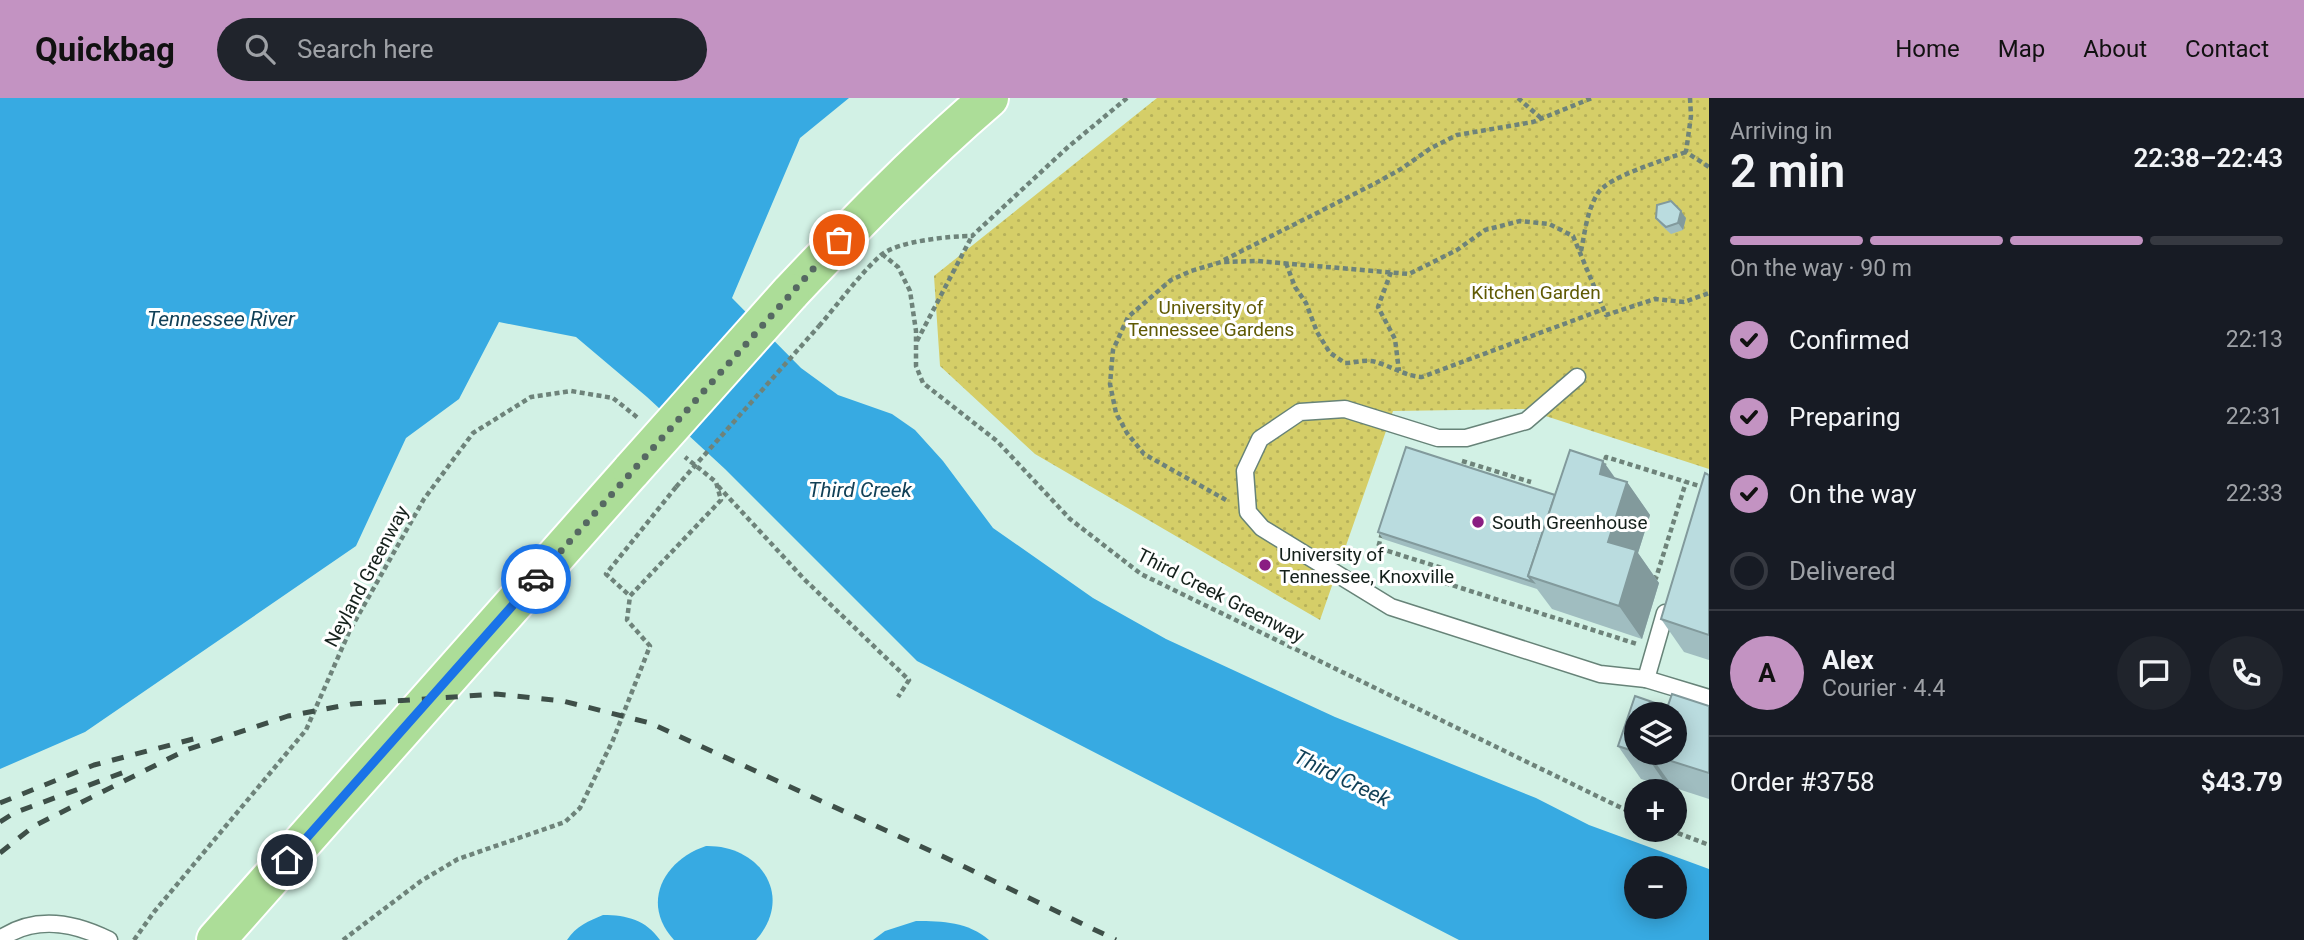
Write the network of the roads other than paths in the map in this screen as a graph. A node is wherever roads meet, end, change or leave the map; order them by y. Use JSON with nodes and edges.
{"nodes":[{"id":1,"x":989,"y":98,"type":"edge"},
{"id":2,"x":1577,"y":377,"type":"dead end"},
{"id":3,"x":1665,"y":613,"type":"edge"},
{"id":4,"x":1646,"y":679,"type":"junction"},
{"id":5,"x":1709,"y":698,"type":"edge"},
{"id":6,"x":0,"y":939,"type":"edge"},
{"id":7,"x":109,"y":940,"type":"edge"},
{"id":8,"x":215,"y":940,"type":"edge"}],
"edges":[{"from":1,"to":8,"type":"main road","bridge":true},
{"from":2,"to":4,"type":"lane"},
{"from":3,"to":4,"type":"lane"},
{"from":4,"to":5,"type":"lane"},
{"from":6,"to":7,"type":"lane"}]}
